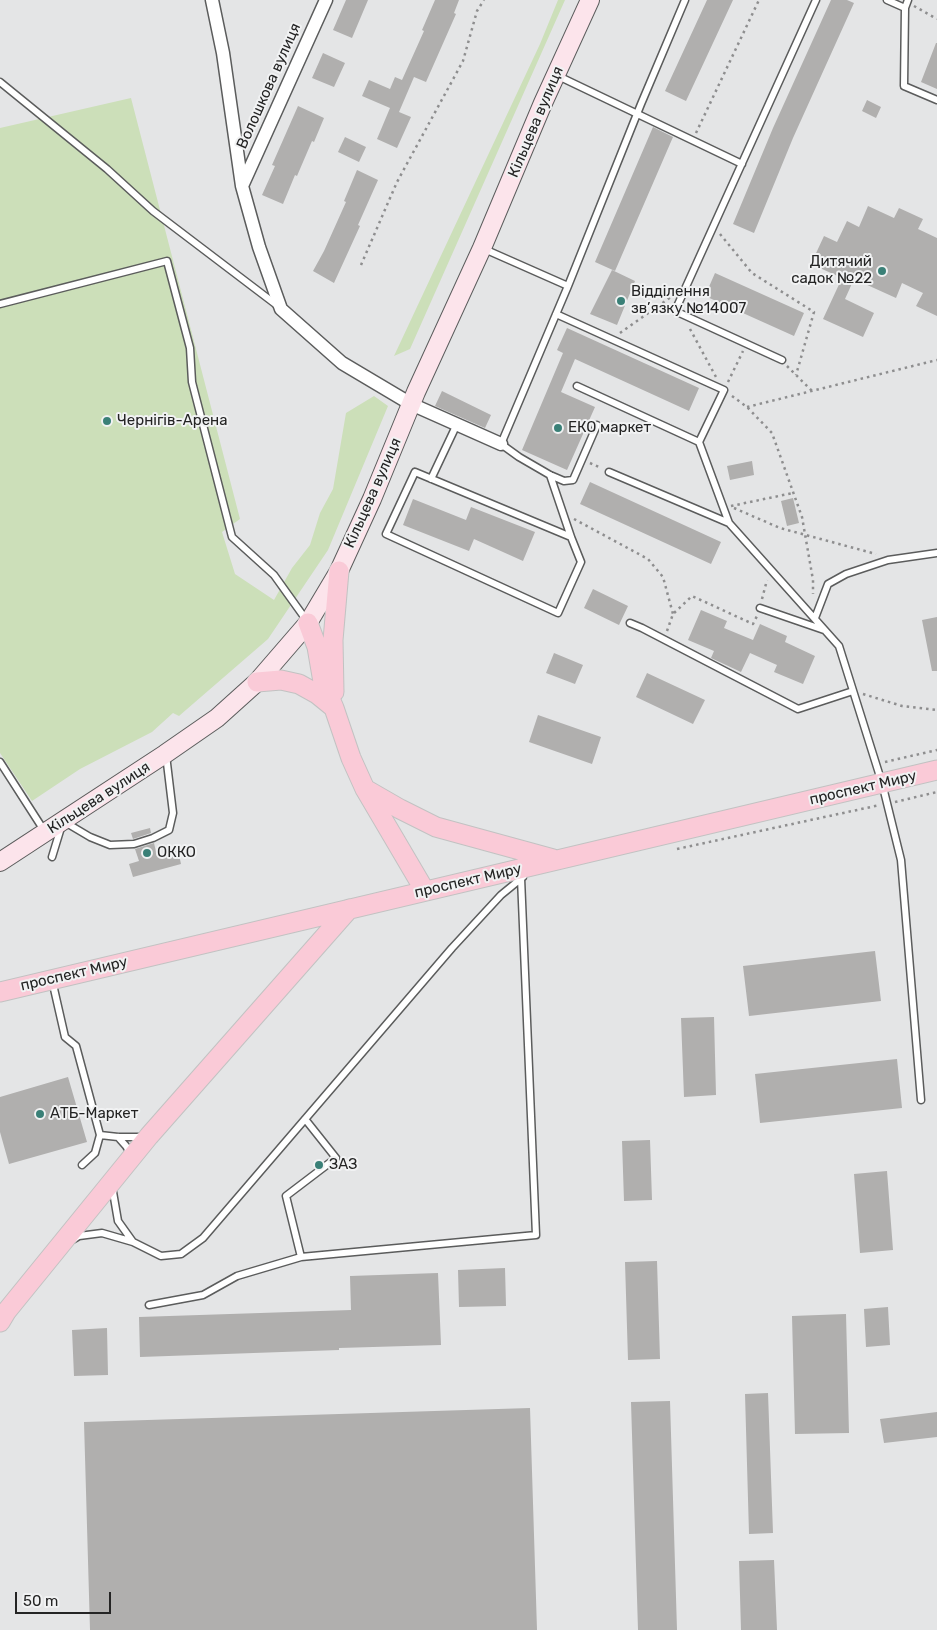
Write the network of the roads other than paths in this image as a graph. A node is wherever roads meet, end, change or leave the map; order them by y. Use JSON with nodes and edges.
{"nodes":[{"id":1,"x":212,"y":0,"type":"edge"},
{"id":2,"x":326,"y":0,"type":"edge"},
{"id":3,"x":590,"y":0,"type":"edge"},
{"id":4,"x":685,"y":0,"type":"edge"},
{"id":5,"x":816,"y":0,"type":"edge"},
{"id":6,"x":887,"y":0,"type":"edge"},
{"id":7,"x":907,"y":3,"type":"edge"},
{"id":8,"x":556,"y":75,"type":"junction"},
{"id":9,"x":0,"y":82,"type":"edge"},
{"id":10,"x":937,"y":100,"type":"edge"},
{"id":11,"x":637,"y":114,"type":"junction"},
{"id":12,"x":742,"y":164,"type":"junction"},
{"id":13,"x":242,"y":186,"type":"junction"},
{"id":14,"x":482,"y":248,"type":"junction"},
{"id":15,"x":568,"y":286,"type":"junction"},
{"id":16,"x":0,"y":304,"type":"edge"},
{"id":17,"x":281,"y":309,"type":"junction"},
{"id":18,"x":556,"y":314,"type":"junction"},
{"id":19,"x":782,"y":360,"type":"road end"},
{"id":20,"x":577,"y":386,"type":"dead end"},
{"id":21,"x":411,"y":404,"type":"junction"},
{"id":22,"x":457,"y":424,"type":"junction"},
{"id":23,"x":597,"y":425,"type":"dead end"},
{"id":24,"x":699,"y":442,"type":"junction"},
{"id":25,"x":501,"y":444,"type":"junction"},
{"id":26,"x":609,"y":472,"type":"road end"},
{"id":27,"x":550,"y":475,"type":"junction"},
{"id":28,"x":431,"y":478,"type":"junction"},
{"id":29,"x":728,"y":523,"type":"junction"},
{"id":30,"x":570,"y":537,"type":"junction"},
{"id":31,"x":937,"y":553,"type":"edge"},
{"id":32,"x":338,"y":571,"type":"junction"},
{"id":33,"x":760,"y":608,"type":"road end"},
{"id":34,"x":814,"y":618,"type":"junction"},
{"id":35,"x":308,"y":623,"type":"junction"},
{"id":36,"x":630,"y":623,"type":"dead end"},
{"id":37,"x":825,"y":630,"type":"junction"},
{"id":38,"x":257,"y":682,"type":"junction"},
{"id":39,"x":853,"y":691,"type":"junction"},
{"id":40,"x":334,"y":708,"type":"junction"},
{"id":41,"x":165,"y":754,"type":"junction"},
{"id":42,"x":0,"y":762,"type":"edge"},
{"id":43,"x":937,"y":770,"type":"edge"},
{"id":44,"x":882,"y":783,"type":"junction"},
{"id":45,"x":366,"y":789,"type":"junction"},
{"id":46,"x":63,"y":821,"type":"junction"},
{"id":47,"x":46,"y":833,"type":"junction"},
{"id":48,"x":52,"y":857,"type":"dead end"},
{"id":49,"x":557,"y":860,"type":"junction"},
{"id":50,"x":0,"y":862,"type":"edge"},
{"id":51,"x":520,"y":878,"type":"junction"},
{"id":52,"x":425,"y":891,"type":"junction"},
{"id":53,"x":349,"y":909,"type":"junction"},
{"id":54,"x":52,"y":979,"type":"junction"},
{"id":55,"x":0,"y":992,"type":"edge"},
{"id":56,"x":921,"y":1100,"type":"dead end"},
{"id":57,"x":305,"y":1119,"type":"junction"},
{"id":58,"x":100,"y":1135,"type":"junction"},
{"id":59,"x":149,"y":1136,"type":"junction"},
{"id":60,"x":118,"y":1137,"type":"junction"},
{"id":61,"x":132,"y":1157,"type":"junction"},
{"id":62,"x":82,"y":1164,"type":"dead end"},
{"id":63,"x":112,"y":1182,"type":"junction"},
{"id":64,"x":133,"y":1242,"type":"junction"},
{"id":65,"x":58,"y":1248,"type":"junction"},
{"id":66,"x":301,"y":1257,"type":"junction"},
{"id":67,"x":149,"y":1305,"type":"dead end"},
{"id":68,"x":0,"y":1322,"type":"edge"}],
"edges":[{"from":1,"to":13,"type":"street"},
{"from":2,"to":13,"type":"street","name":"Волошкова вулиця"},
{"from":3,"to":8,"type":"main road","name":"Кільцева вулиця"},
{"from":4,"to":11,"type":"lane"},
{"from":5,"to":12,"type":"lane"},
{"from":6,"to":7,"type":"lane"},
{"from":7,"to":10,"type":"lane"},
{"from":8,"to":11,"type":"lane"},
{"from":8,"to":14,"type":"main road","name":"Кільцева вулиця"},
{"from":9,"to":17,"type":"lane"},
{"from":11,"to":12,"type":"lane"},
{"from":11,"to":15,"type":"lane"},
{"from":12,"to":19,"type":"lane"},
{"from":13,"to":17,"type":"street"},
{"from":14,"to":15,"type":"lane"},
{"from":14,"to":21,"type":"main road","name":"Кільцева вулиця"},
{"from":15,"to":18,"type":"lane"},
{"from":16,"to":35,"type":"lane"},
{"from":17,"to":21,"type":"street"},
{"from":18,"to":24,"type":"lane"},
{"from":18,"to":25,"type":"lane"},
{"from":20,"to":24,"type":"lane"},
{"from":21,"to":22,"type":"street"},
{"from":21,"to":32,"type":"main road","name":"Кільцева вулиця"},
{"from":22,"to":25,"type":"street"},
{"from":22,"to":28,"type":"lane"},
{"from":23,"to":27,"type":"lane"},
{"from":24,"to":29,"type":"lane"},
{"from":25,"to":27,"type":"lane"},
{"from":26,"to":29,"type":"lane"},
{"from":27,"to":30,"type":"lane"},
{"from":28,"to":30,"type":"lane"},
{"from":28,"to":30,"type":"lane"},
{"from":29,"to":34,"type":"lane"},
{"from":31,"to":34,"type":"lane"},
{"from":32,"to":35,"type":"main road","name":"Кільцева вулиця"},
{"from":32,"to":40,"type":"main road"},
{"from":33,"to":37,"type":"lane"},
{"from":34,"to":37,"type":"lane"},
{"from":35,"to":38,"type":"main road","name":"Кільцева вулиця"},
{"from":35,"to":40,"type":"main road"},
{"from":36,"to":39,"type":"lane"},
{"from":37,"to":39,"type":"lane"},
{"from":38,"to":40,"type":"main road"},
{"from":38,"to":41,"type":"main road","name":"Кільцева вулиця"},
{"from":39,"to":44,"type":"lane"},
{"from":40,"to":45,"type":"main road"},
{"from":41,"to":46,"type":"main road","name":"Кільцева вулиця"},
{"from":41,"to":46,"type":"lane"},
{"from":42,"to":47,"type":"lane"},
{"from":43,"to":44,"type":"main road","name":"проспект Миру"},
{"from":44,"to":49,"type":"main road","name":"проспект Миру"},
{"from":44,"to":56,"type":"lane"},
{"from":45,"to":49,"type":"main road"},
{"from":45,"to":52,"type":"main road"},
{"from":46,"to":47,"type":"main road","name":"Кільцева вулиця"},
{"from":46,"to":48,"type":"lane"},
{"from":47,"to":50,"type":"main road","name":"Кільцева вулиця"},
{"from":49,"to":51,"type":"lane"},
{"from":49,"to":52,"type":"main road","name":"проспект Миру"},
{"from":51,"to":57,"type":"lane"},
{"from":51,"to":66,"type":"lane"},
{"from":52,"to":53,"type":"main road","name":"проспект Миру"},
{"from":53,"to":54,"type":"main road","name":"проспект Миру"},
{"from":53,"to":59,"type":"main road"},
{"from":54,"to":55,"type":"main road","name":"проспект Миру"},
{"from":54,"to":58,"type":"lane"},
{"from":57,"to":64,"type":"lane"},
{"from":57,"to":66,"type":"lane"},
{"from":58,"to":60,"type":"lane"},
{"from":58,"to":62,"type":"lane"},
{"from":59,"to":60,"type":"lane"},
{"from":59,"to":61,"type":"main road"},
{"from":60,"to":61,"type":"lane"},
{"from":61,"to":63,"type":"main road"},
{"from":63,"to":64,"type":"lane"},
{"from":63,"to":65,"type":"main road"},
{"from":64,"to":65,"type":"lane"},
{"from":65,"to":68,"type":"main road"},
{"from":66,"to":67,"type":"lane"}]}
